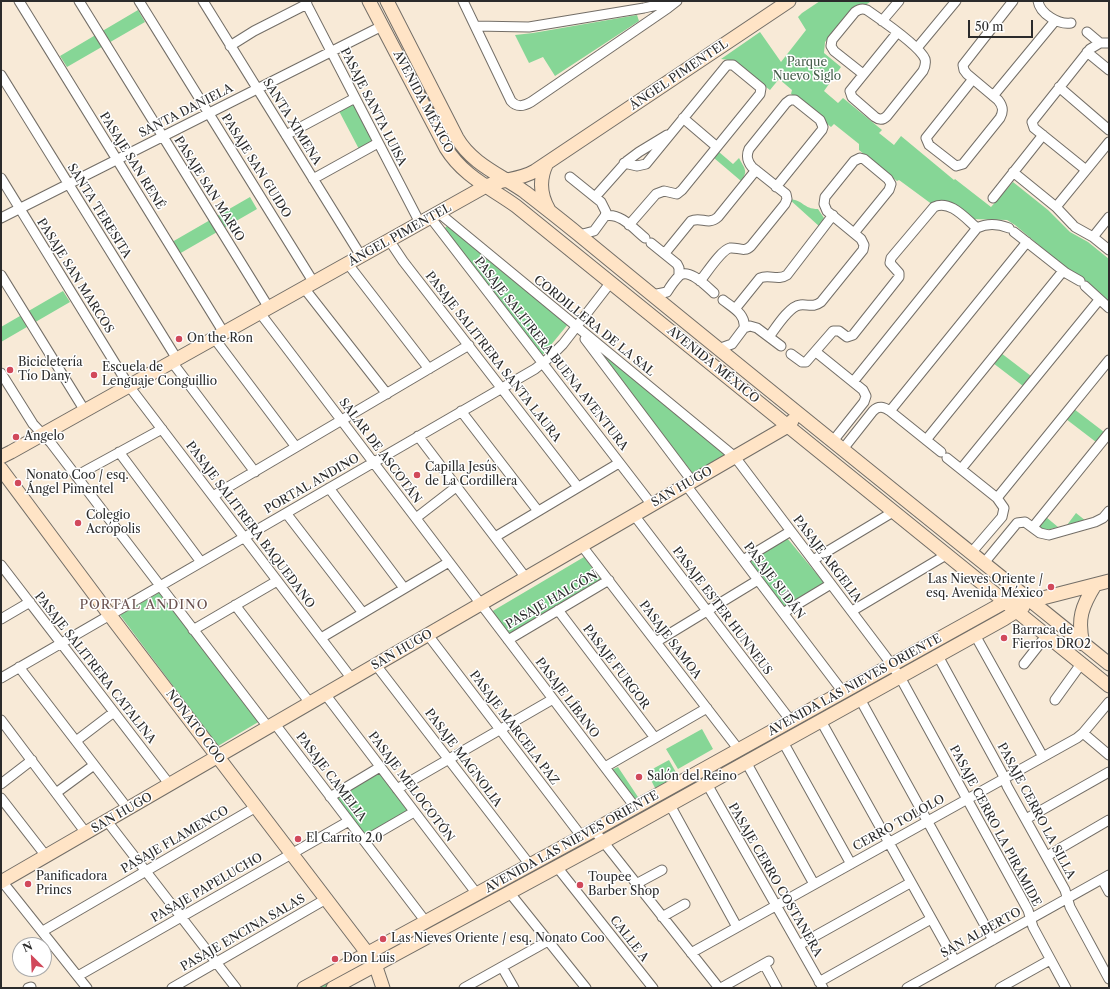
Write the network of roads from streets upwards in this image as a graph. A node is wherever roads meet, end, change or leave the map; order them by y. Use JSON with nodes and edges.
{"nodes":[{"id":1,"x":19,"y":1,"type":"edge"},
{"id":2,"x":79,"y":1,"type":"edge"},
{"id":3,"x":139,"y":1,"type":"edge"},
{"id":4,"x":203,"y":1,"type":"edge"},
{"id":5,"x":369,"y":1,"type":"edge"},
{"id":6,"x":387,"y":1,"type":"edge"},
{"id":7,"x":463,"y":1,"type":"edge"},
{"id":8,"x":676,"y":1,"type":"edge"},
{"id":9,"x":788,"y":1,"type":"edge"},
{"id":10,"x":899,"y":1,"type":"edge"},
{"id":11,"x":956,"y":1,"type":"edge"},
{"id":12,"x":1014,"y":1,"type":"edge"},
{"id":13,"x":1038,"y":1,"type":"edge"},
{"id":14,"x":306,"y":3,"type":"edge"},
{"id":15,"x":882,"y":21,"type":"junction"},
{"id":16,"x":1055,"y":21,"type":"junction"},
{"id":17,"x":1071,"y":23,"type":"dead end"},
{"id":18,"x":382,"y":26,"type":"junction"},
{"id":19,"x":475,"y":26,"type":"junction"},
{"id":20,"x":1087,"y":32,"type":"dead end"},
{"id":21,"x":897,"y":33,"type":"junction"},
{"id":22,"x":1104,"y":43,"type":"edge"},
{"id":23,"x":230,"y":46,"type":"junction"},
{"id":24,"x":917,"y":48,"type":"junction"},
{"id":25,"x":331,"y":51,"type":"junction"},
{"id":26,"x":1087,"y":52,"type":"junction"},
{"id":27,"x":1109,"y":70,"type":"edge"},
{"id":28,"x":863,"y":74,"type":"junction"},
{"id":29,"x":1,"y":75,"type":"edge"},
{"id":30,"x":973,"y":79,"type":"junction"},
{"id":31,"x":1059,"y":87,"type":"junction"},
{"id":32,"x":257,"y":89,"type":"junction"},
{"id":33,"x":993,"y":96,"type":"junction"},
{"id":34,"x":355,"y":98,"type":"junction"},
{"id":35,"x":209,"y":113,"type":"junction"},
{"id":36,"x":683,"y":118,"type":"junction"},
{"id":37,"x":1109,"y":130,"type":"edge"},
{"id":38,"x":672,"y":133,"type":"junction"},
{"id":39,"x":286,"y":135,"type":"junction"},
{"id":40,"x":1043,"y":135,"type":"junction"},
{"id":41,"x":162,"y":137,"type":"junction"},
{"id":42,"x":1109,"y":142,"type":"edge"},
{"id":43,"x":378,"y":143,"type":"junction"},
{"id":44,"x":717,"y":147,"type":"junction"},
{"id":45,"x":117,"y":160,"type":"junction"},
{"id":46,"x":547,"y":163,"type":"junction"},
{"id":47,"x":624,"y":163,"type":"junction"},
{"id":48,"x":756,"y":170,"type":"junction"},
{"id":49,"x":1086,"y":170,"type":"junction"},
{"id":50,"x":1014,"y":172,"type":"junction"},
{"id":51,"x":570,"y":177,"type":"dead end"},
{"id":52,"x":1,"y":178,"type":"edge"},
{"id":53,"x":313,"y":179,"type":"junction"},
{"id":54,"x":508,"y":180,"type":"junction"},
{"id":55,"x":68,"y":184,"type":"junction"},
{"id":56,"x":486,"y":186,"type":"junction"},
{"id":57,"x":776,"y":186,"type":"junction"},
{"id":58,"x":595,"y":197,"type":"junction"},
{"id":59,"x":993,"y":198,"type":"dead end"},
{"id":60,"x":1056,"y":207,"type":"junction"},
{"id":61,"x":20,"y":209,"type":"junction"},
{"id":62,"x":550,"y":211,"type":"junction"},
{"id":63,"x":833,"y":215,"type":"junction"},
{"id":64,"x":605,"y":216,"type":"junction"},
{"id":65,"x":1109,"y":217,"type":"edge"},
{"id":66,"x":1,"y":218,"type":"edge"},
{"id":67,"x":430,"y":218,"type":"junction"},
{"id":68,"x":629,"y":225,"type":"junction"},
{"id":69,"x":977,"y":228,"type":"junction"},
{"id":70,"x":594,"y":231,"type":"junction"},
{"id":71,"x":854,"y":233,"type":"junction"},
{"id":72,"x":579,"y":235,"type":"junction"},
{"id":73,"x":1093,"y":237,"type":"junction"},
{"id":74,"x":389,"y":240,"type":"junction"},
{"id":75,"x":1027,"y":242,"type":"junction"},
{"id":76,"x":597,"y":250,"type":"junction"},
{"id":77,"x":1109,"y":250,"type":"edge"},
{"id":78,"x":665,"y":253,"type":"junction"},
{"id":79,"x":361,"y":256,"type":"junction"},
{"id":80,"x":348,"y":264,"type":"junction"},
{"id":81,"x":1063,"y":271,"type":"junction"},
{"id":82,"x":1,"y":275,"type":"edge"},
{"id":83,"x":679,"y":276,"type":"junction"},
{"id":84,"x":700,"y":281,"type":"junction"},
{"id":85,"x":611,"y":282,"type":"junction"},
{"id":86,"x":309,"y":285,"type":"junction"},
{"id":87,"x":667,"y":292,"type":"junction"},
{"id":88,"x":714,"y":293,"type":"dead end"},
{"id":89,"x":652,"y":295,"type":"junction"},
{"id":90,"x":723,"y":300,"type":"dead end"},
{"id":91,"x":1099,"y":300,"type":"junction"},
{"id":92,"x":1109,"y":308,"type":"edge"},
{"id":93,"x":735,"y":309,"type":"junction"},
{"id":94,"x":265,"y":310,"type":"junction"},
{"id":95,"x":670,"y":310,"type":"junction"},
{"id":96,"x":575,"y":327,"type":"junction"},
{"id":97,"x":744,"y":328,"type":"junction"},
{"id":98,"x":219,"y":336,"type":"junction"},
{"id":99,"x":769,"y":337,"type":"junction"},
{"id":100,"x":732,"y":344,"type":"junction"},
{"id":101,"x":469,"y":345,"type":"junction"},
{"id":102,"x":781,"y":346,"type":"dead end"},
{"id":103,"x":718,"y":349,"type":"junction"},
{"id":104,"x":816,"y":352,"type":"junction"},
{"id":105,"x":791,"y":354,"type":"dead end"},
{"id":106,"x":1109,"y":360,"type":"edge"},
{"id":107,"x":174,"y":361,"type":"junction"},
{"id":108,"x":543,"y":363,"type":"junction"},
{"id":109,"x":737,"y":364,"type":"junction"},
{"id":110,"x":429,"y":369,"type":"junction"},
{"id":111,"x":1,"y":373,"type":"edge"},
{"id":112,"x":853,"y":382,"type":"junction"},
{"id":113,"x":129,"y":386,"type":"junction"},
{"id":114,"x":502,"y":388,"type":"junction"},
{"id":115,"x":387,"y":394,"type":"junction"},
{"id":116,"x":85,"y":411,"type":"junction"},
{"id":117,"x":461,"y":411,"type":"junction"},
{"id":118,"x":890,"y":411,"type":"junction"},
{"id":119,"x":798,"y":412,"type":"junction"},
{"id":120,"x":342,"y":420,"type":"junction"},
{"id":121,"x":788,"y":426,"type":"junction"},
{"id":122,"x":162,"y":429,"type":"junction"},
{"id":123,"x":1109,"y":433,"type":"edge"},
{"id":124,"x":43,"y":434,"type":"junction"},
{"id":125,"x":418,"y":436,"type":"junction"},
{"id":126,"x":926,"y":440,"type":"junction"},
{"id":127,"x":833,"y":441,"type":"junction"},
{"id":128,"x":296,"y":447,"type":"junction"},
{"id":129,"x":843,"y":449,"type":"junction"},
{"id":130,"x":119,"y":452,"type":"junction"},
{"id":131,"x":1,"y":457,"type":"edge"},
{"id":132,"x":735,"y":457,"type":"junction"},
{"id":133,"x":374,"y":462,"type":"junction"},
{"id":134,"x":619,"y":463,"type":"junction"},
{"id":135,"x":1,"y":469,"type":"edge"},
{"id":136,"x":961,"y":469,"type":"junction"},
{"id":137,"x":255,"y":472,"type":"junction"},
{"id":138,"x":76,"y":476,"type":"junction"},
{"id":139,"x":689,"y":483,"type":"junction"},
{"id":140,"x":456,"y":486,"type":"junction"},
{"id":141,"x":578,"y":487,"type":"junction"},
{"id":142,"x":329,"y":488,"type":"junction"},
{"id":143,"x":213,"y":496,"type":"junction"},
{"id":144,"x":997,"y":498,"type":"junction"},
{"id":145,"x":652,"y":505,"type":"junction"},
{"id":146,"x":538,"y":511,"type":"junction"},
{"id":147,"x":1109,"y":511,"type":"edge"},
{"id":148,"x":893,"y":512,"type":"junction"},
{"id":149,"x":286,"y":513,"type":"junction"},
{"id":150,"x":634,"y":515,"type":"junction"},
{"id":151,"x":416,"y":518,"type":"junction"},
{"id":152,"x":1033,"y":527,"type":"junction"},
{"id":153,"x":791,"y":531,"type":"junction"},
{"id":154,"x":244,"y":537,"type":"junction"},
{"id":155,"x":494,"y":537,"type":"junction"},
{"id":156,"x":582,"y":546,"type":"junction"},
{"id":157,"x":971,"y":553,"type":"junction"},
{"id":158,"x":946,"y":555,"type":"junction"},
{"id":159,"x":743,"y":560,"type":"junction"},
{"id":160,"x":813,"y":560,"type":"junction"},
{"id":161,"x":201,"y":562,"type":"junction"},
{"id":162,"x":449,"y":562,"type":"junction"},
{"id":163,"x":984,"y":563,"type":"junction"},
{"id":164,"x":1,"y":565,"type":"edge"},
{"id":165,"x":526,"y":578,"type":"junction"},
{"id":166,"x":609,"y":580,"type":"junction"},
{"id":167,"x":758,"y":580,"type":"junction"},
{"id":168,"x":277,"y":581,"type":"junction"},
{"id":169,"x":1109,"y":581,"type":"edge"},
{"id":170,"x":831,"y":584,"type":"junction"},
{"id":171,"x":1095,"y":585,"type":"junction"},
{"id":172,"x":160,"y":586,"type":"junction"},
{"id":173,"x":404,"y":588,"type":"junction"},
{"id":174,"x":1031,"y":601,"type":"junction"},
{"id":175,"x":30,"y":602,"type":"junction"},
{"id":176,"x":1005,"y":602,"type":"junction"},
{"id":177,"x":481,"y":604,"type":"junction"},
{"id":178,"x":235,"y":606,"type":"junction"},
{"id":179,"x":558,"y":610,"type":"junction"},
{"id":180,"x":707,"y":611,"type":"junction"},
{"id":181,"x":852,"y":611,"type":"junction"},
{"id":182,"x":1017,"y":612,"type":"junction"},
{"id":183,"x":363,"y":613,"type":"junction"},
{"id":184,"x":783,"y":613,"type":"junction"},
{"id":185,"x":110,"y":615,"type":"junction"},
{"id":186,"x":1,"y":619,"type":"edge"},
{"id":187,"x":193,"y":630,"type":"junction"},
{"id":188,"x":428,"y":635,"type":"junction"},
{"id":189,"x":975,"y":635,"type":"junction"},
{"id":190,"x":1046,"y":636,"type":"junction"},
{"id":191,"x":321,"y":638,"type":"junction"},
{"id":192,"x":508,"y":640,"type":"junction"},
{"id":193,"x":656,"y":642,"type":"junction"},
{"id":194,"x":61,"y":644,"type":"junction"},
{"id":195,"x":1083,"y":644,"type":"junction"},
{"id":196,"x":938,"y":656,"type":"junction"},
{"id":197,"x":892,"y":664,"type":"junction"},
{"id":198,"x":1024,"y":664,"type":"dead end"},
{"id":199,"x":1081,"y":664,"type":"junction"},
{"id":200,"x":1109,"y":664,"type":"edge"},
{"id":201,"x":376,"y":665,"type":"junction"},
{"id":202,"x":20,"y":668,"type":"junction"},
{"id":203,"x":900,"y":677,"type":"junction"},
{"id":204,"x":1,"y":678,"type":"edge"},
{"id":205,"x":352,"y":679,"type":"junction"},
{"id":206,"x":1109,"y":686,"type":"edge"},
{"id":207,"x":843,"y":692,"type":"junction"},
{"id":208,"x":325,"y":694,"type":"junction"},
{"id":209,"x":860,"y":699,"type":"junction"},
{"id":210,"x":553,"y":700,"type":"junction"},
{"id":211,"x":1055,"y":700,"type":"dead end"},
{"id":212,"x":1109,"y":702,"type":"edge"},
{"id":213,"x":310,"y":703,"type":"junction"},
{"id":214,"x":707,"y":708,"type":"junction"},
{"id":215,"x":114,"y":712,"type":"junction"},
{"id":216,"x":1,"y":720,"type":"edge"},
{"id":217,"x":791,"y":721,"type":"junction"},
{"id":218,"x":821,"y":721,"type":"junction"},
{"id":219,"x":272,"y":726,"type":"junction"},
{"id":220,"x":500,"y":730,"type":"junction"},
{"id":221,"x":1083,"y":733,"type":"junction"},
{"id":222,"x":655,"y":738,"type":"junction"},
{"id":223,"x":76,"y":741,"type":"junction"},
{"id":224,"x":783,"y":742,"type":"junction"},
{"id":225,"x":738,"y":750,"type":"junction"},
{"id":226,"x":1109,"y":755,"type":"edge"},
{"id":227,"x":218,"y":757,"type":"junction"},
{"id":228,"x":1043,"y":757,"type":"junction"},
{"id":229,"x":32,"y":760,"type":"junction"},
{"id":230,"x":449,"y":760,"type":"junction"},
{"id":231,"x":746,"y":762,"type":"junction"},
{"id":232,"x":94,"y":765,"type":"junction"},
{"id":233,"x":380,"y":766,"type":"junction"},
{"id":234,"x":605,"y":767,"type":"junction"},
{"id":235,"x":1109,"y":772,"type":"edge"},
{"id":236,"x":1004,"y":778,"type":"junction"},
{"id":237,"x":1,"y":784,"type":"edge"},
{"id":238,"x":707,"y":784,"type":"junction"},
{"id":239,"x":170,"y":785,"type":"junction"},
{"id":240,"x":397,"y":789,"type":"junction"},
{"id":241,"x":56,"y":793,"type":"junction"},
{"id":242,"x":330,"y":797,"type":"junction"},
{"id":243,"x":1,"y":798,"type":"edge"},
{"id":244,"x":967,"y":799,"type":"junction"},
{"id":245,"x":670,"y":805,"type":"junction"},
{"id":246,"x":256,"y":807,"type":"junction"},
{"id":247,"x":635,"y":807,"type":"junction"},
{"id":248,"x":128,"y":809,"type":"junction"},
{"id":249,"x":414,"y":812,"type":"junction"},
{"id":250,"x":1026,"y":819,"type":"junction"},
{"id":251,"x":1109,"y":820,"type":"edge"},
{"id":252,"x":107,"y":821,"type":"junction"},
{"id":253,"x":349,"y":821,"type":"junction"},
{"id":254,"x":928,"y":821,"type":"junction"},
{"id":255,"x":594,"y":830,"type":"junction"},
{"id":256,"x":86,"y":833,"type":"junction"},
{"id":257,"x":582,"y":837,"type":"junction"},
{"id":258,"x":364,"y":841,"type":"junction"},
{"id":259,"x":603,"y":842,"type":"junction"},
{"id":260,"x":888,"y":843,"type":"junction"},
{"id":261,"x":292,"y":854,"type":"junction"},
{"id":262,"x":46,"y":856,"type":"junction"},
{"id":263,"x":1046,"y":856,"type":"junction"},
{"id":264,"x":851,"y":864,"type":"junction"},
{"id":265,"x":530,"y":865,"type":"junction"},
{"id":266,"x":557,"y":867,"type":"junction"},
{"id":267,"x":662,"y":870,"type":"dead end"},
{"id":268,"x":146,"y":871,"type":"junction"},
{"id":269,"x":1105,"y":877,"type":"edge"},
{"id":270,"x":2,"y":881,"type":"edge"},
{"id":271,"x":910,"y":882,"type":"junction"},
{"id":272,"x":636,"y":884,"type":"junction"},
{"id":273,"x":814,"y":884,"type":"junction"},
{"id":274,"x":509,"y":892,"type":"junction"},
{"id":275,"x":1109,"y":892,"type":"edge"},
{"id":276,"x":477,"y":894,"type":"junction"},
{"id":277,"x":1068,"y":898,"type":"junction"},
{"id":278,"x":326,"y":899,"type":"junction"},
{"id":279,"x":685,"y":904,"type":"dead end"},
{"id":280,"x":776,"y":906,"type":"junction"},
{"id":281,"x":182,"y":917,"type":"junction"},
{"id":282,"x":662,"y":917,"type":"junction"},
{"id":283,"x":931,"y":919,"type":"junction"},
{"id":284,"x":1030,"y":919,"type":"junction"},
{"id":285,"x":426,"y":922,"type":"junction"},
{"id":286,"x":738,"y":927,"type":"junction"},
{"id":287,"x":43,"y":931,"type":"junction"},
{"id":288,"x":993,"y":940,"type":"junction"},
{"id":289,"x":548,"y":941,"type":"junction"},
{"id":290,"x":799,"y":945,"type":"junction"},
{"id":291,"x":691,"y":953,"type":"junction"},
{"id":292,"x":368,"y":954,"type":"junction"},
{"id":293,"x":1050,"y":960,"type":"junction"},
{"id":294,"x":955,"y":961,"type":"junction"},
{"id":295,"x":216,"y":962,"type":"junction"},
{"id":296,"x":375,"y":965,"type":"junction"},
{"id":297,"x":502,"y":967,"type":"junction"},
{"id":298,"x":78,"y":976,"type":"junction"},
{"id":299,"x":1109,"y":979,"type":"edge"},
{"id":300,"x":821,"y":985,"type":"edge"},
{"id":301,"x":918,"y":985,"type":"edge"},
{"id":302,"x":87,"y":988,"type":"edge"},
{"id":303,"x":172,"y":988,"type":"edge"},
{"id":304,"x":236,"y":988,"type":"edge"},
{"id":305,"x":304,"y":988,"type":"edge"},
{"id":306,"x":333,"y":988,"type":"edge"},
{"id":307,"x":383,"y":988,"type":"edge"},
{"id":308,"x":464,"y":988,"type":"edge"},
{"id":309,"x":514,"y":988,"type":"edge"},
{"id":310,"x":586,"y":988,"type":"edge"},
{"id":311,"x":653,"y":988,"type":"edge"},
{"id":312,"x":720,"y":988,"type":"edge"},
{"id":313,"x":777,"y":988,"type":"edge"},
{"id":314,"x":907,"y":988,"type":"edge"},
{"id":315,"x":1000,"y":988,"type":"edge"},
{"id":316,"x":1066,"y":988,"type":"edge"}],
"edges":[{"from":1,"to":45,"type":"street","name":"PASAJE SAN RENÉ"},
{"from":2,"to":41,"type":"street","name":"PASAJE SAN MARIO"},
{"from":3,"to":35,"type":"street","name":"PASAJE SAN GUIDO"},
{"from":4,"to":23,"type":"street","name":"SANTA XIMENA"},
{"from":5,"to":18,"type":"street","name":"AVENIDA MÉXICO"},
{"from":6,"to":54,"type":"street","name":"AVENIDA MÉXICO"},
{"from":7,"to":19,"type":"street"},
{"from":8,"to":19,"type":"street"},
{"from":8,"to":19,"type":"street"},
{"from":9,"to":46,"type":"street","name":"ÁNGEL PIMENTEL"},
{"from":10,"to":15,"type":"street"},
{"from":11,"to":24,"type":"street"},
{"from":12,"to":30,"type":"street"},
{"from":13,"to":16,"type":"street"},
{"from":14,"to":23,"type":"street"},
{"from":14,"to":25,"type":"street","name":"PASAJE SANTA LUISA"},
{"from":15,"to":21,"type":"street"},
{"from":15,"to":28,"type":"street"},
{"from":16,"to":17,"type":"street"},
{"from":16,"to":33,"type":"street"},
{"from":18,"to":25,"type":"street","name":"SANTA DANIELA"},
{"from":18,"to":56,"type":"street","name":"AVENIDA MÉXICO"},
{"from":20,"to":22,"type":"street"},
{"from":21,"to":24,"type":"street"},
{"from":21,"to":28,"type":"street"},
{"from":22,"to":26,"type":"street"},
{"from":23,"to":32,"type":"street","name":"SANTA XIMENA"},
{"from":24,"to":28,"type":"street"},
{"from":25,"to":32,"type":"street","name":"SANTA DANIELA"},
{"from":25,"to":34,"type":"street","name":"PASAJE SANTA LUISA"},
{"from":26,"to":27,"type":"street"},
{"from":26,"to":31,"type":"street"},
{"from":29,"to":55,"type":"street","name":"SANTA TERESITA"},
{"from":30,"to":33,"type":"street"},
{"from":30,"to":33,"type":"street"},
{"from":31,"to":37,"type":"street"},
{"from":31,"to":40,"type":"street"},
{"from":32,"to":35,"type":"street","name":"SANTA DANIELA"},
{"from":32,"to":39,"type":"street","name":"SANTA XIMENA"},
{"from":34,"to":39,"type":"street"},
{"from":34,"to":43,"type":"street","name":"PASAJE SANTA LUISA"},
{"from":35,"to":41,"type":"street","name":"SANTA DANIELA"},
{"from":35,"to":86,"type":"street","name":"PASAJE SAN GUIDO"},
{"from":36,"to":38,"type":"street"},
{"from":36,"to":44,"type":"street"},
{"from":36,"to":44,"type":"street"},
{"from":38,"to":47,"type":"street"},
{"from":38,"to":47,"type":"street"},
{"from":39,"to":53,"type":"street","name":"SANTA XIMENA"},
{"from":40,"to":49,"type":"street"},
{"from":40,"to":50,"type":"street"},
{"from":41,"to":45,"type":"street","name":"SANTA DANIELA"},
{"from":41,"to":94,"type":"street","name":"PASAJE SAN MARIO"},
{"from":42,"to":49,"type":"street"},
{"from":43,"to":53,"type":"street"},
{"from":43,"to":67,"type":"street","name":"PASAJE SANTA LUISA"},
{"from":44,"to":68,"type":"street"},
{"from":45,"to":55,"type":"street","name":"SANTA DANIELA"},
{"from":45,"to":98,"type":"street","name":"PASAJE SAN RENÉ"},
{"from":46,"to":54,"type":"street","name":"ÁNGEL PIMENTEL"},
{"from":46,"to":62,"type":"street"},
{"from":47,"to":58,"type":"street"},
{"from":48,"to":57,"type":"street"},
{"from":48,"to":57,"type":"street"},
{"from":48,"to":78,"type":"street"},
{"from":49,"to":60,"type":"street"},
{"from":50,"to":59,"type":"street"},
{"from":50,"to":60,"type":"street"},
{"from":51,"to":58,"type":"street"},
{"from":52,"to":61,"type":"street","name":"PASAJE SAN MARCOS"},
{"from":53,"to":79,"type":"street","name":"SANTA XIMENA"},
{"from":54,"to":56,"type":"street","name":"ÁNGEL PIMENTEL"},
{"from":54,"to":62,"type":"street","name":"AVENIDA MÉXICO"},
{"from":55,"to":61,"type":"street","name":"SANTA DANIELA"},
{"from":55,"to":107,"type":"street","name":"SANTA TERESITA"},
{"from":56,"to":67,"type":"street","name":"ÁNGEL PIMENTEL"},
{"from":56,"to":85,"type":"street","name":"AVENIDA MÉXICO"},
{"from":57,"to":84,"type":"street"},
{"from":58,"to":64,"type":"street"},
{"from":60,"to":73,"type":"street"},
{"from":61,"to":66,"type":"street","name":"SANTA DANIELA"},
{"from":61,"to":113,"type":"street","name":"PASAJE SAN MARCOS"},
{"from":62,"to":72,"type":"street","name":"AVENIDA MÉXICO"},
{"from":63,"to":71,"type":"street"},
{"from":63,"to":71,"type":"street"},
{"from":63,"to":93,"type":"street"},
{"from":64,"to":68,"type":"street"},
{"from":64,"to":70,"type":"street"},
{"from":65,"to":73,"type":"street"},
{"from":67,"to":74,"type":"street","name":"ÁNGEL PIMENTEL"},
{"from":67,"to":96,"type":"street","name":"CORDILLERA DE LA SAL"},
{"from":67,"to":108,"type":"street","name":"PASAJE SALITRERA BUENA AVENTURA"},
{"from":68,"to":78,"type":"street"},
{"from":69,"to":75,"type":"street"},
{"from":69,"to":104,"type":"street"},
{"from":69,"to":112,"type":"street"},
{"from":70,"to":72,"type":"street"},
{"from":70,"to":76,"type":"street"},
{"from":71,"to":99,"type":"street"},
{"from":72,"to":76,"type":"street","name":"AVENIDA MÉXICO"},
{"from":73,"to":77,"type":"street"},
{"from":74,"to":79,"type":"street","name":"ÁNGEL PIMENTEL"},
{"from":74,"to":101,"type":"street","name":"PASAJE SALITRERA SANTA LAURA"},
{"from":75,"to":81,"type":"street"},
{"from":75,"to":118,"type":"street"},
{"from":76,"to":89,"type":"street","name":"AVENIDA MÉXICO"},
{"from":78,"to":83,"type":"street"},
{"from":79,"to":80,"type":"street","name":"ÁNGEL PIMENTEL"},
{"from":80,"to":86,"type":"street","name":"ÁNGEL PIMENTEL"},
{"from":80,"to":110,"type":"street"},
{"from":81,"to":91,"type":"street"},
{"from":81,"to":126,"type":"street"},
{"from":82,"to":116,"type":"street"},
{"from":83,"to":84,"type":"street"},
{"from":83,"to":87,"type":"street"},
{"from":84,"to":88,"type":"street"},
{"from":85,"to":96,"type":"street","name":"PORTAL ANDINO"},
{"from":85,"to":121,"type":"street","name":"AVENIDA MÉXICO"},
{"from":86,"to":94,"type":"street","name":"ÁNGEL PIMENTEL"},
{"from":86,"to":115,"type":"street","name":"PASAJE SAN GUIDO"},
{"from":87,"to":89,"type":"street"},
{"from":87,"to":95,"type":"street"},
{"from":89,"to":95,"type":"street","name":"AVENIDA MÉXICO"},
{"from":90,"to":93,"type":"street"},
{"from":91,"to":92,"type":"street"},
{"from":91,"to":136,"type":"street"},
{"from":93,"to":97,"type":"street"},
{"from":94,"to":98,"type":"street","name":"ÁNGEL PIMENTEL"},
{"from":94,"to":120,"type":"street","name":"SALAR DE ASCOTÁN"},
{"from":95,"to":103,"type":"street","name":"AVENIDA MÉXICO"},
{"from":96,"to":108,"type":"street","name":"PORTAL ANDINO"},
{"from":96,"to":132,"type":"street","name":"CORDILLERA DE LA SAL"},
{"from":96,"to":139,"type":"street","name":"PASAJE SUDÁN"},
{"from":97,"to":99,"type":"street"},
{"from":97,"to":100,"type":"street"},
{"from":98,"to":107,"type":"street","name":"ÁNGEL PIMENTEL"},
{"from":98,"to":128,"type":"street","name":"PASAJE SAN RENÉ"},
{"from":99,"to":102,"type":"street"},
{"from":100,"to":103,"type":"street"},
{"from":100,"to":109,"type":"street"},
{"from":101,"to":110,"type":"street"},
{"from":101,"to":114,"type":"street","name":"PASAJE SALITRERA SANTA LAURA"},
{"from":103,"to":109,"type":"street","name":"AVENIDA MÉXICO"},
{"from":104,"to":105,"type":"street"},
{"from":104,"to":112,"type":"street"},
{"from":106,"to":144,"type":"street"},
{"from":107,"to":113,"type":"street","name":"ÁNGEL PIMENTEL"},
{"from":107,"to":137,"type":"street","name":"SANTA TERESITA"},
{"from":108,"to":114,"type":"street","name":"PORTAL ANDINO"},
{"from":108,"to":134,"type":"street","name":"PASAJE SALITRERA BUENA AVENTURA"},
{"from":109,"to":119,"type":"street","name":"AVENIDA MÉXICO"},
{"from":110,"to":115,"type":"street"},
{"from":111,"to":124,"type":"street","name":"PASAJE CAMELIA"},
{"from":112,"to":127,"type":"street"},
{"from":113,"to":116,"type":"street","name":"ÁNGEL PIMENTEL"},
{"from":113,"to":122,"type":"street","name":"PASAJE SALITRERA BAQUEDANO"},
{"from":114,"to":117,"type":"street","name":"PORTAL ANDINO"},
{"from":114,"to":141,"type":"street","name":"PASAJE SALITRERA SANTA LAURA"},
{"from":115,"to":120,"type":"street"},
{"from":116,"to":124,"type":"street","name":"ÁNGEL PIMENTEL"},
{"from":117,"to":125,"type":"street","name":"PORTAL ANDINO"},
{"from":117,"to":146,"type":"street"},
{"from":118,"to":126,"type":"street"},
{"from":118,"to":129,"type":"street"},
{"from":119,"to":121,"type":"street","name":"SAN HUGO"},
{"from":119,"to":127,"type":"street","name":"AVENIDA MÉXICO"},
{"from":120,"to":128,"type":"street"},
{"from":120,"to":133,"type":"street","name":"SALAR DE ASCOTÁN"},
{"from":121,"to":132,"type":"street","name":"SAN HUGO"},
{"from":121,"to":148,"type":"street","name":"AVENIDA MÉXICO"},
{"from":122,"to":130,"type":"street"},
{"from":122,"to":143,"type":"street","name":"PASAJE SALITRERA BAQUEDANO"},
{"from":123,"to":152,"type":"street"},
{"from":124,"to":131,"type":"street","name":"ÁNGEL PIMENTEL"},
{"from":124,"to":138,"type":"street","name":"PASAJE CAMELIA"},
{"from":125,"to":133,"type":"street","name":"PORTAL ANDINO"},
{"from":125,"to":140,"type":"street"},
{"from":126,"to":136,"type":"street"},
{"from":127,"to":129,"type":"street","name":"AVENIDA MÉXICO"},
{"from":128,"to":137,"type":"street"},
{"from":129,"to":157,"type":"street","name":"AVENIDA MÉXICO"},
{"from":130,"to":138,"type":"street"},
{"from":130,"to":161,"type":"street"},
{"from":132,"to":139,"type":"street","name":"SAN HUGO"},
{"from":132,"to":153,"type":"street","name":"PASAJE ARGELIA"},
{"from":133,"to":142,"type":"street","name":"PORTAL ANDINO"},
{"from":133,"to":151,"type":"street","name":"SALAR DE ASCOTÁN"},
{"from":134,"to":141,"type":"street"},
{"from":134,"to":145,"type":"street","name":"PASAJE SALITRERA BUENA AVENTURA"},
{"from":135,"to":185,"type":"street","name":"NONATO COO"},
{"from":136,"to":144,"type":"street"},
{"from":137,"to":143,"type":"street"},
{"from":138,"to":172,"type":"street","name":"PASAJE CAMELIA"},
{"from":139,"to":145,"type":"street","name":"SAN HUGO"},
{"from":139,"to":159,"type":"street","name":"PASAJE SUDÁN"},
{"from":140,"to":151,"type":"street"},
{"from":140,"to":155,"type":"street"},
{"from":141,"to":146,"type":"street"},
{"from":142,"to":149,"type":"street","name":"PORTAL ANDINO"},
{"from":142,"to":173,"type":"street"},
{"from":143,"to":154,"type":"street","name":"PASAJE SALITRERA BAQUEDANO"},
{"from":144,"to":157,"type":"street"},
{"from":145,"to":150,"type":"street","name":"SAN HUGO"},
{"from":146,"to":155,"type":"street"},
{"from":147,"to":152,"type":"street"},
{"from":148,"to":158,"type":"street","name":"AVENIDA MÉXICO"},
{"from":148,"to":160,"type":"street"},
{"from":149,"to":154,"type":"street","name":"PORTAL ANDINO"},
{"from":149,"to":183,"type":"street"},
{"from":150,"to":156,"type":"street","name":"SAN HUGO"},
{"from":150,"to":180,"type":"street","name":"PASAJE ESTER HUNNEUS"},
{"from":151,"to":162,"type":"street","name":"SALAR DE ASCOTÁN"},
{"from":152,"to":163,"type":"street"},
{"from":153,"to":159,"type":"street"},
{"from":153,"to":160,"type":"street","name":"PASAJE ARGELIA"},
{"from":154,"to":161,"type":"street","name":"PORTAL ANDINO"},
{"from":154,"to":168,"type":"street","name":"PASAJE SALITRERA BAQUEDANO"},
{"from":155,"to":165,"type":"street"},
{"from":156,"to":165,"type":"street","name":"SAN HUGO"},
{"from":156,"to":166,"type":"street","name":"PASAJE SAMOA"},
{"from":157,"to":163,"type":"street","name":"AVENIDA MÉXICO"},
{"from":158,"to":176,"type":"street","name":"AVENIDA MÉXICO"},
{"from":158,"to":181,"type":"street"},
{"from":159,"to":167,"type":"street","name":"PASAJE SUDÁN"},
{"from":160,"to":170,"type":"street","name":"PASAJE ARGELIA"},
{"from":161,"to":172,"type":"street","name":"PORTAL ANDINO"},
{"from":162,"to":173,"type":"street"},
{"from":162,"to":177,"type":"street","name":"SALAR DE ASCOTÁN"},
{"from":163,"to":174,"type":"street","name":"AVENIDA MÉXICO"},
{"from":164,"to":175,"type":"street","name":"PASAJE SALITRERA CATALINA"},
{"from":165,"to":177,"type":"street","name":"SAN HUGO"},
{"from":166,"to":179,"type":"street","name":"PASAJE HALCÓN"},
{"from":166,"to":193,"type":"street","name":"PASAJE SAMOA"},
{"from":167,"to":180,"type":"street"},
{"from":167,"to":184,"type":"street","name":"PASAJE SUDÁN"},
{"from":168,"to":178,"type":"street"},
{"from":168,"to":191,"type":"street","name":"PASAJE SALITRERA BAQUEDANO"},
{"from":169,"to":171,"type":"street","name":"AVENIDA LAS NIEVES ORIENTE"},
{"from":170,"to":181,"type":"street","name":"PASAJE ARGELIA"},
{"from":170,"to":184,"type":"street"},
{"from":171,"to":174,"type":"street","name":"AVENIDA LAS NIEVES ORIENTE"},
{"from":171,"to":195,"type":"street"},
{"from":172,"to":185,"type":"street","name":"PORTAL ANDINO"},
{"from":172,"to":187,"type":"street","name":"PASAJE CAMELIA"},
{"from":173,"to":183,"type":"street"},
{"from":174,"to":176,"type":"street","name":"AVENIDA LAS NIEVES ORIENTE"},
{"from":174,"to":182,"type":"street","name":"AVENIDA LAS NIEVES ORIENTE"},
{"from":174,"to":195,"type":"street","name":"AVENIDA MÉXICO"},
{"from":175,"to":186,"type":"street"},
{"from":175,"to":194,"type":"street","name":"PASAJE SALITRERA CATALINA"},
{"from":176,"to":182,"type":"street","name":"AVENIDA MÉXICO"},
{"from":176,"to":197,"type":"street","name":"AVENIDA LAS NIEVES ORIENTE"},
{"from":177,"to":188,"type":"street","name":"SAN HUGO"},
{"from":177,"to":192,"type":"street","name":"PASAJE LÍBANO"},
{"from":178,"to":187,"type":"street"},
{"from":178,"to":213,"type":"street"},
{"from":179,"to":192,"type":"street","name":"PASAJE HALCÓN"},
{"from":179,"to":222,"type":"street","name":"PASAJE FURGOR"},
{"from":180,"to":193,"type":"street"},
{"from":180,"to":217,"type":"street","name":"PASAJE ESTER HUNNEUS"},
{"from":181,"to":197,"type":"street","name":"PASAJE ARGELIA"},
{"from":182,"to":189,"type":"street","name":"AVENIDA LAS NIEVES ORIENTE"},
{"from":182,"to":190,"type":"street","name":"AVENIDA MÉXICO"},
{"from":183,"to":191,"type":"street"},
{"from":184,"to":207,"type":"street","name":"PASAJE SUDÁN"},
{"from":185,"to":194,"type":"street","name":"PORTAL ANDINO"},
{"from":185,"to":227,"type":"street","name":"NONATO COO"},
{"from":187,"to":219,"type":"street","name":"PASAJE CAMELIA"},
{"from":188,"to":201,"type":"street","name":"SAN HUGO"},
{"from":188,"to":220,"type":"street","name":"PASAJE MARCELA PAZ"},
{"from":189,"to":196,"type":"street","name":"AVENIDA LAS NIEVES ORIENTE"},
{"from":189,"to":228,"type":"street"},
{"from":190,"to":198,"type":"street"},
{"from":190,"to":199,"type":"street","name":"AVENIDA MÉXICO"},
{"from":191,"to":205,"type":"street","name":"PASAJE SALITRERA BAQUEDANO"},
{"from":192,"to":210,"type":"street","name":"PASAJE LÍBANO"},
{"from":193,"to":214,"type":"street","name":"PASAJE SAMOA"},
{"from":194,"to":202,"type":"street","name":"PORTAL ANDINO"},
{"from":194,"to":215,"type":"street","name":"PASAJE SALITRERA CATALINA"},
{"from":195,"to":200,"type":"street","name":"AVENIDA MÉXICO"},
{"from":196,"to":203,"type":"street","name":"AVENIDA LAS NIEVES ORIENTE"},
{"from":196,"to":236,"type":"street","name":"PASAJE CERRO LA SILLA"},
{"from":197,"to":203,"type":"street","name":"PASAJE ARGELIA"},
{"from":197,"to":207,"type":"street","name":"AVENIDA LAS NIEVES ORIENTE"},
{"from":199,"to":206,"type":"street","name":"AVENIDA MÉXICO"},
{"from":199,"to":211,"type":"street"},
{"from":201,"to":205,"type":"street","name":"SAN HUGO"},
{"from":201,"to":230,"type":"street","name":"PASAJE MAGNOLIA"},
{"from":202,"to":204,"type":"street","name":"PORTAL ANDINO"},
{"from":202,"to":223,"type":"street"},
{"from":203,"to":209,"type":"street","name":"AVENIDA LAS NIEVES ORIENTE"},
{"from":203,"to":244,"type":"street","name":"PASAJE CERRO LA PIRÁMIDE"},
{"from":205,"to":208,"type":"street","name":"SAN HUGO"},
{"from":207,"to":217,"type":"street","name":"AVENIDA LAS NIEVES ORIENTE"},
{"from":208,"to":213,"type":"street","name":"SAN HUGO"},
{"from":208,"to":233,"type":"street","name":"PASAJE MELOCOTÓN"},
{"from":209,"to":218,"type":"street","name":"AVENIDA LAS NIEVES ORIENTE"},
{"from":209,"to":254,"type":"street"},
{"from":210,"to":220,"type":"street"},
{"from":210,"to":234,"type":"street","name":"PASAJE LÍBANO"},
{"from":212,"to":221,"type":"street","name":"CERRO TOLOLO"},
{"from":213,"to":219,"type":"street","name":"SAN HUGO"},
{"from":214,"to":222,"type":"street"},
{"from":214,"to":225,"type":"street","name":"PASAJE SAMOA"},
{"from":215,"to":223,"type":"street"},
{"from":215,"to":239,"type":"street","name":"PASAJE SALITRERA CATALINA"},
{"from":216,"to":229,"type":"street"},
{"from":217,"to":225,"type":"street","name":"AVENIDA LAS NIEVES ORIENTE"},
{"from":218,"to":224,"type":"street","name":"AVENIDA LAS NIEVES ORIENTE"},
{"from":218,"to":260,"type":"street"},
{"from":219,"to":227,"type":"street","name":"SAN HUGO"},
{"from":219,"to":242,"type":"street","name":"PASAJE CAMELIA"},
{"from":220,"to":230,"type":"street"},
{"from":220,"to":257,"type":"street","name":"PASAJE MARCELA PAZ"},
{"from":221,"to":226,"type":"street"},
{"from":221,"to":228,"type":"street","name":"CERRO TOLOLO"},
{"from":222,"to":234,"type":"street"},
{"from":223,"to":232,"type":"street"},
{"from":224,"to":231,"type":"street","name":"AVENIDA LAS NIEVES ORIENTE"},
{"from":224,"to":264,"type":"street"},
{"from":225,"to":247,"type":"street","name":"AVENIDA LAS NIEVES ORIENTE"},
{"from":227,"to":239,"type":"street","name":"SAN HUGO"},
{"from":227,"to":246,"type":"street","name":"NONATO COO"},
{"from":228,"to":236,"type":"street","name":"CERRO TOLOLO"},
{"from":229,"to":237,"type":"street"},
{"from":229,"to":241,"type":"street"},
{"from":230,"to":240,"type":"street"},
{"from":230,"to":265,"type":"street","name":"PASAJE MAGNOLIA"},
{"from":231,"to":238,"type":"street","name":"AVENIDA LAS NIEVES ORIENTE"},
{"from":231,"to":273,"type":"street"},
{"from":232,"to":241,"type":"street"},
{"from":232,"to":248,"type":"street"},
{"from":233,"to":240,"type":"street","name":"PASAJE MELOCOTÓN"},
{"from":233,"to":242,"type":"street"},
{"from":234,"to":247,"type":"street","name":"PASAJE LÍBANO"},
{"from":235,"to":250,"type":"street"},
{"from":236,"to":244,"type":"street","name":"CERRO TOLOLO"},
{"from":236,"to":250,"type":"street","name":"PASAJE CERRO LA SILLA"},
{"from":238,"to":245,"type":"street","name":"AVENIDA LAS NIEVES ORIENTE"},
{"from":238,"to":280,"type":"street","name":"PASAJE CERRO COSTANERA"},
{"from":239,"to":248,"type":"street","name":"SAN HUGO"},
{"from":240,"to":249,"type":"street","name":"PASAJE MELOCOTÓN"},
{"from":241,"to":256,"type":"street"},
{"from":242,"to":253,"type":"street","name":"PASAJE CAMELIA"},
{"from":243,"to":262,"type":"street"},
{"from":244,"to":254,"type":"street","name":"CERRO TOLOLO"},
{"from":244,"to":284,"type":"street","name":"PASAJE CERRO LA PIRÁMIDE"},
{"from":245,"to":259,"type":"street","name":"AVENIDA LAS NIEVES ORIENTE"},
{"from":245,"to":286,"type":"street"},
{"from":246,"to":261,"type":"street","name":"NONATO COO"},
{"from":246,"to":268,"type":"street","name":"PASAJE FLAMENCO"},
{"from":247,"to":255,"type":"street","name":"AVENIDA LAS NIEVES ORIENTE"},
{"from":248,"to":252,"type":"street","name":"SAN HUGO"},
{"from":249,"to":258,"type":"street"},
{"from":249,"to":276,"type":"street","name":"PASAJE MELOCOTÓN"},
{"from":250,"to":263,"type":"street","name":"PASAJE CERRO LA SILLA"},
{"from":251,"to":263,"type":"street"},
{"from":252,"to":256,"type":"street","name":"SAN HUGO"},
{"from":252,"to":268,"type":"street"},
{"from":253,"to":258,"type":"street","name":"PASAJE CAMELIA"},
{"from":253,"to":261,"type":"street","name":"PASAJE PAPELUCHO"},
{"from":254,"to":260,"type":"street","name":"CERRO TOLOLO"},
{"from":254,"to":288,"type":"street"},
{"from":255,"to":257,"type":"street","name":"AVENIDA LAS NIEVES ORIENTE"},
{"from":255,"to":259,"type":"street"},
{"from":256,"to":262,"type":"street","name":"SAN HUGO"},
{"from":257,"to":265,"type":"street","name":"AVENIDA LAS NIEVES ORIENTE"},
{"from":258,"to":285,"type":"street","name":"PASAJE CAMELIA"},
{"from":259,"to":266,"type":"street","name":"AVENIDA LAS NIEVES ORIENTE"},
{"from":259,"to":272,"type":"street"},
{"from":260,"to":264,"type":"street","name":"CERRO TOLOLO"},
{"from":260,"to":271,"type":"street"},
{"from":261,"to":278,"type":"street","name":"NONATO COO"},
{"from":261,"to":281,"type":"street","name":"PASAJE PAPELUCHO"},
{"from":262,"to":270,"type":"street","name":"SAN HUGO"},
{"from":263,"to":277,"type":"street","name":"PASAJE CERRO LA SILLA"},
{"from":264,"to":273,"type":"street","name":"CERRO TOLOLO"},
{"from":265,"to":276,"type":"street","name":"AVENIDA LAS NIEVES ORIENTE"},
{"from":266,"to":274,"type":"street","name":"AVENIDA LAS NIEVES ORIENTE"},
{"from":266,"to":311,"type":"street","name":"CALLE A"},
{"from":267,"to":272,"type":"street"},
{"from":268,"to":281,"type":"street"},
{"from":268,"to":287,"type":"street","name":"PASAJE FLAMENCO"},
{"from":269,"to":275,"type":"street"},
{"from":269,"to":277,"type":"street","name":"SAN ALBERTO"},
{"from":270,"to":287,"type":"street"},
{"from":271,"to":283,"type":"street"},
{"from":271,"to":290,"type":"street"},
{"from":272,"to":282,"type":"street"},
{"from":273,"to":280,"type":"street","name":"CERRO TOLOLO"},
{"from":274,"to":289,"type":"street"},
{"from":274,"to":296,"type":"street","name":"AVENIDA LAS NIEVES ORIENTE"},
{"from":276,"to":285,"type":"street","name":"AVENIDA LAS NIEVES ORIENTE"},
{"from":277,"to":284,"type":"street","name":"SAN ALBERTO"},
{"from":277,"to":299,"type":"street","name":"PASAJE CERRO LA SILLA"},
{"from":278,"to":292,"type":"street","name":"NONATO COO"},
{"from":278,"to":295,"type":"street","name":"PASAJE ENCINA SALAS"},
{"from":279,"to":282,"type":"street"},
{"from":280,"to":286,"type":"street","name":"CERRO TOLOLO"},
{"from":280,"to":290,"type":"street","name":"PASAJE CERRO COSTANERA"},
{"from":281,"to":295,"type":"street"},
{"from":281,"to":298,"type":"street","name":"PASAJE PAPELUCHO"},
{"from":282,"to":291,"type":"street"},
{"from":283,"to":294,"type":"street"},
{"from":283,"to":300,"type":"street"},
{"from":284,"to":288,"type":"street","name":"SAN ALBERTO"},
{"from":284,"to":293,"type":"street","name":"PASAJE CERRO LA PIRÁMIDE"},
{"from":285,"to":292,"type":"street","name":"AVENIDA LAS NIEVES ORIENTE"},
{"from":286,"to":291,"type":"street","name":"CERRO TOLOLO"},
{"from":287,"to":298,"type":"street"},
{"from":288,"to":294,"type":"street","name":"SAN ALBERTO"},
{"from":289,"to":297,"type":"street"},
{"from":289,"to":310,"type":"street"},
{"from":290,"to":300,"type":"street","name":"PASAJE CERRO COSTANERA"},
{"from":291,"to":312,"type":"street"},
{"from":292,"to":296,"type":"street","name":"NONATO COO"},
{"from":292,"to":305,"type":"street","name":"AVENIDA LAS NIEVES ORIENTE"},
{"from":293,"to":315,"type":"street"},
{"from":293,"to":316,"type":"street","name":"PASAJE CERRO LA PIRÁMIDE"},
{"from":294,"to":301,"type":"street","name":"SAN ALBERTO"},
{"from":295,"to":303,"type":"street","name":"PASAJE ENCINA SALAS"},
{"from":295,"to":304,"type":"street"},
{"from":296,"to":306,"type":"street","name":"AVENIDA LAS NIEVES ORIENTE"},
{"from":296,"to":307,"type":"street","name":"NONATO COO"},
{"from":297,"to":308,"type":"street"},
{"from":297,"to":309,"type":"street"},
{"from":298,"to":302,"type":"street"},
{"from":301,"to":314,"type":"street","name":"SAN ALBERTO"},
{"from":312,"to":313,"type":"street"}]}
